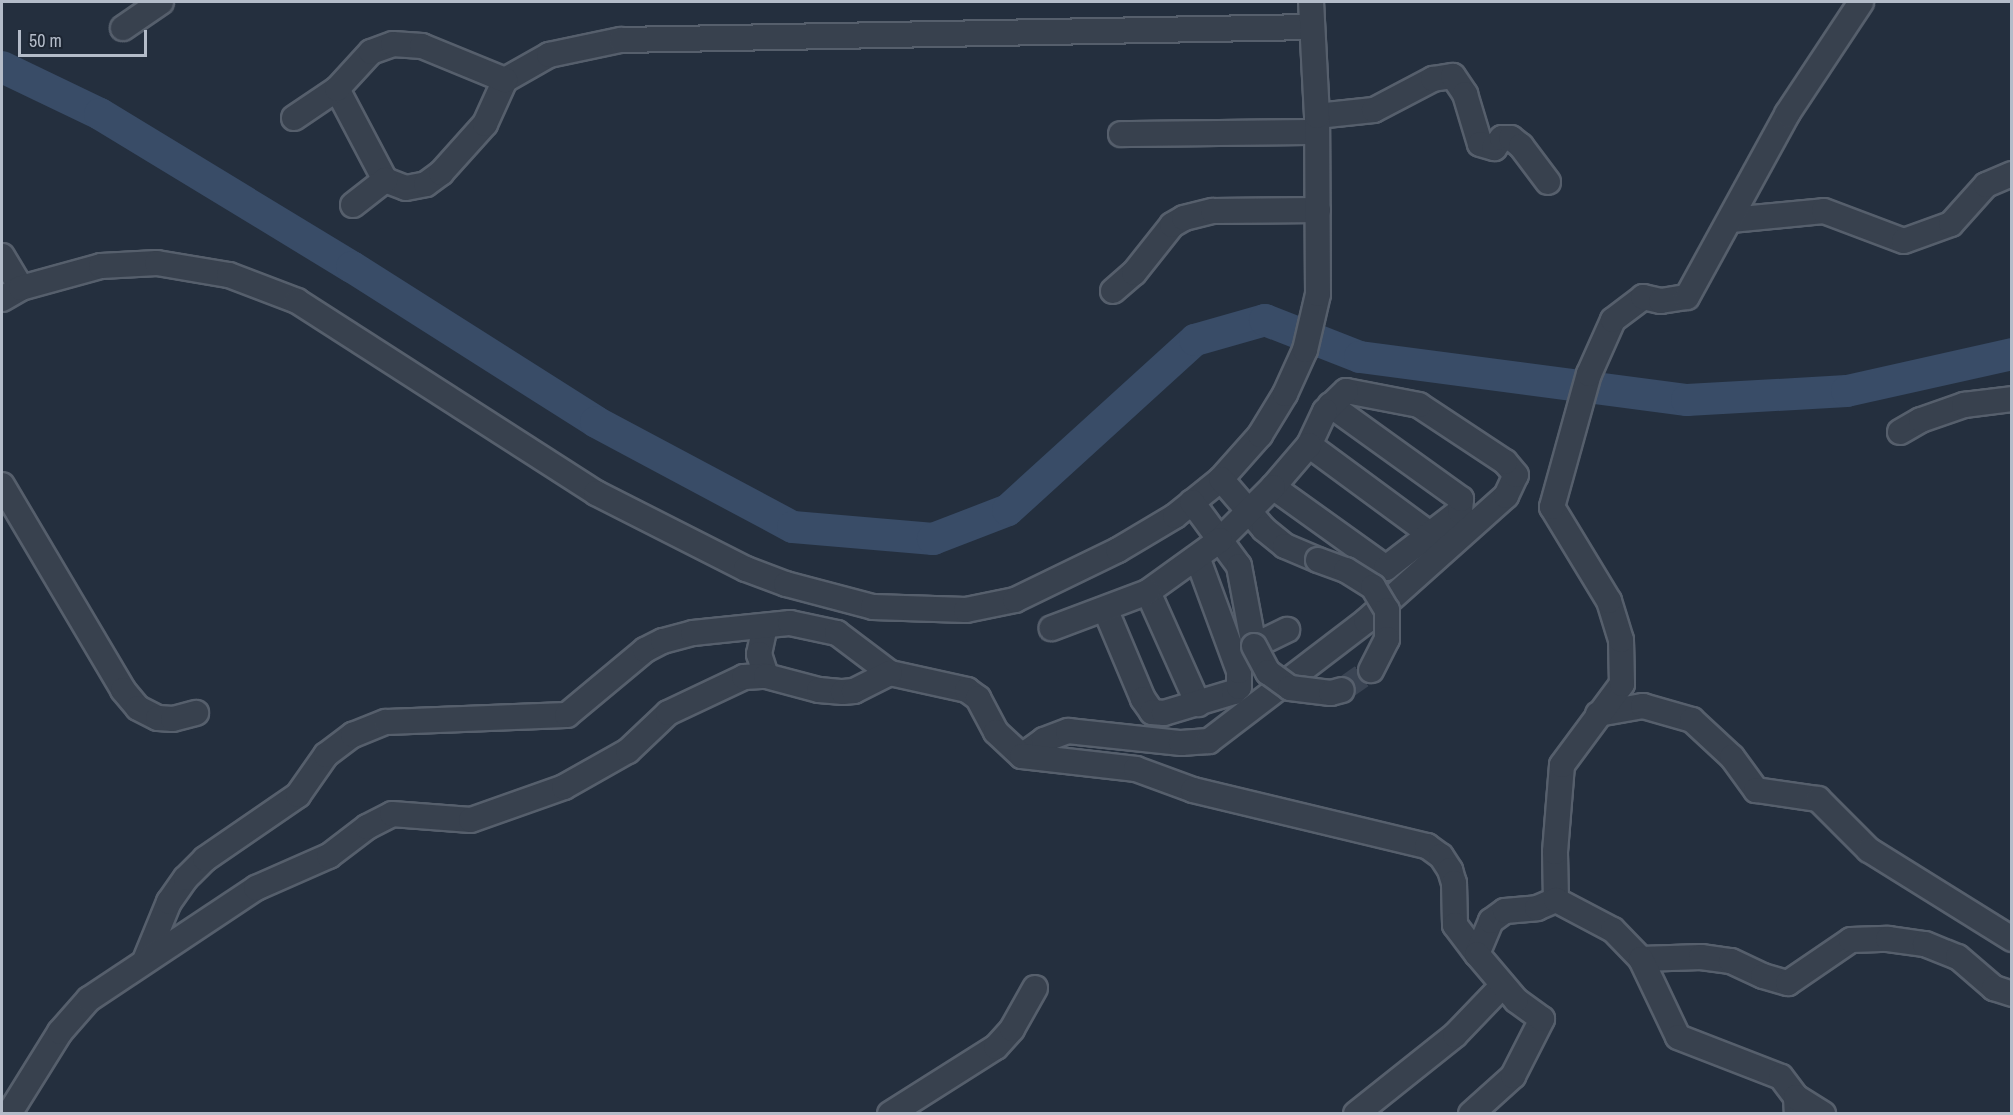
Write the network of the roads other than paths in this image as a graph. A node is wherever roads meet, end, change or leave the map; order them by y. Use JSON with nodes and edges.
{"nodes":[{"id":1,"x":161,"y":2,"type":"edge"},
{"id":2,"x":1311,"y":2,"type":"edge"},
{"id":3,"x":1861,"y":2,"type":"edge"},
{"id":4,"x":1311,"y":27,"type":"junction"},
{"id":5,"x":123,"y":28,"type":"dead end"},
{"id":6,"x":506,"y":80,"type":"junction"},
{"id":7,"x":337,"y":88,"type":"junction"},
{"id":8,"x":294,"y":118,"type":"dead end"},
{"id":9,"x":1317,"y":124,"type":"junction"},
{"id":10,"x":1121,"y":134,"type":"dead end"},
{"id":11,"x":2012,"y":174,"type":"edge"},
{"id":12,"x":385,"y":180,"type":"junction"},
{"id":13,"x":1548,"y":182,"type":"dead end"},
{"id":14,"x":353,"y":205,"type":"dead end"},
{"id":15,"x":1318,"y":210,"type":"junction"},
{"id":16,"x":1731,"y":220,"type":"junction"},
{"id":17,"x":2,"y":256,"type":"edge"},
{"id":18,"x":1113,"y":291,"type":"dead end"},
{"id":19,"x":11,"y":293,"type":"edge"},
{"id":20,"x":2012,"y":399,"type":"edge"},
{"id":21,"x":1330,"y":405,"type":"junction"},
{"id":22,"x":1900,"y":432,"type":"dead end"},
{"id":23,"x":1309,"y":445,"type":"junction"},
{"id":24,"x":1221,"y":479,"type":"junction"},
{"id":25,"x":2,"y":485,"type":"edge"},
{"id":26,"x":1273,"y":487,"type":"junction"},
{"id":27,"x":1192,"y":502,"type":"junction"},
{"id":28,"x":1250,"y":514,"type":"junction"},
{"id":29,"x":1431,"y":535,"type":"junction"},
{"id":30,"x":1220,"y":540,"type":"junction"},
{"id":31,"x":1197,"y":557,"type":"junction"},
{"id":32,"x":786,"y":584,"type":"junction"},
{"id":33,"x":1148,"y":592,"type":"junction"},
{"id":34,"x":1106,"y":611,"type":"junction"},
{"id":35,"x":790,"y":623,"type":"junction"},
{"id":36,"x":765,"y":626,"type":"junction"},
{"id":37,"x":1052,"y":628,"type":"dead end"},
{"id":38,"x":1287,"y":630,"type":"dead end"},
{"id":39,"x":1254,"y":646,"type":"junction"},
{"id":40,"x":1371,"y":670,"type":"tunnel mouth"},
{"id":41,"x":890,"y":673,"type":"junction"},
{"id":42,"x":766,"y":676,"type":"junction"},
{"id":43,"x":1342,"y":690,"type":"tunnel mouth"},
{"id":44,"x":1198,"y":704,"type":"junction"},
{"id":45,"x":196,"y":713,"type":"dead end"},
{"id":46,"x":1598,"y":714,"type":"junction"},
{"id":47,"x":1022,"y":756,"type":"junction"},
{"id":48,"x":1556,"y":900,"type":"junction"},
{"id":49,"x":2012,"y":939,"type":"edge"},
{"id":50,"x":1477,"y":954,"type":"junction"},
{"id":51,"x":146,"y":958,"type":"junction"},
{"id":52,"x":1641,"y":959,"type":"junction"},
{"id":53,"x":1503,"y":985,"type":"junction"},
{"id":54,"x":1035,"y":988,"type":"dead end"},
{"id":55,"x":2012,"y":994,"type":"edge"},
{"id":56,"x":1797,"y":1105,"type":"edge"},
{"id":57,"x":9,"y":1113,"type":"edge"},
{"id":58,"x":890,"y":1113,"type":"edge"},
{"id":59,"x":1356,"y":1113,"type":"edge"},
{"id":60,"x":1471,"y":1113,"type":"edge"},
{"id":61,"x":1823,"y":1113,"type":"edge"}],
"edges":[{"from":1,"to":5,"type":"street"},
{"from":2,"to":4,"type":"street"},
{"from":3,"to":16,"type":"street"},
{"from":4,"to":6,"type":"street"},
{"from":4,"to":9,"type":"street"},
{"from":6,"to":7,"type":"street"},
{"from":6,"to":12,"type":"street"},
{"from":7,"to":8,"type":"street"},
{"from":7,"to":12,"type":"street"},
{"from":9,"to":10,"type":"street"},
{"from":9,"to":13,"type":"street"},
{"from":9,"to":15,"type":"street"},
{"from":11,"to":16,"type":"street"},
{"from":12,"to":14,"type":"street"},
{"from":15,"to":18,"type":"street"},
{"from":15,"to":24,"type":"street"},
{"from":16,"to":46,"type":"street"},
{"from":17,"to":19,"type":"street"},
{"from":19,"to":32,"type":"street"},
{"from":20,"to":22,"type":"street"},
{"from":21,"to":23,"type":"street"},
{"from":21,"to":29,"type":"street"},
{"from":21,"to":47,"type":"street"},
{"from":23,"to":26,"type":"street"},
{"from":23,"to":29,"type":"street"},
{"from":24,"to":27,"type":"street"},
{"from":24,"to":28,"type":"street"},
{"from":25,"to":45,"type":"street"},
{"from":26,"to":28,"type":"street"},
{"from":26,"to":29,"type":"street"},
{"from":27,"to":30,"type":"street"},
{"from":27,"to":32,"type":"street"},
{"from":28,"to":30,"type":"street"},
{"from":28,"to":40,"type":"street","bridge":true},
{"from":30,"to":31,"type":"street"},
{"from":30,"to":39,"type":"street"},
{"from":31,"to":33,"type":"street"},
{"from":31,"to":44,"type":"street"},
{"from":32,"to":35,"type":"street"},
{"from":33,"to":34,"type":"street"},
{"from":33,"to":44,"type":"street"},
{"from":34,"to":37,"type":"street"},
{"from":34,"to":44,"type":"street"},
{"from":35,"to":36,"type":"street"},
{"from":35,"to":41,"type":"street"},
{"from":36,"to":42,"type":"street"},
{"from":36,"to":51,"type":"street"},
{"from":38,"to":39,"type":"street"},
{"from":39,"to":43,"type":"street","bridge":true},
{"from":41,"to":42,"type":"street"},
{"from":41,"to":47,"type":"street"},
{"from":42,"to":51,"type":"street"},
{"from":46,"to":48,"type":"street"},
{"from":46,"to":49,"type":"street"},
{"from":47,"to":50,"type":"street"},
{"from":48,"to":50,"type":"street"},
{"from":48,"to":52,"type":"street"},
{"from":50,"to":53,"type":"street"},
{"from":51,"to":57,"type":"street"},
{"from":52,"to":55,"type":"street"},
{"from":52,"to":56,"type":"street"},
{"from":53,"to":59,"type":"street"},
{"from":53,"to":60,"type":"street"},
{"from":54,"to":58,"type":"street"},
{"from":56,"to":61,"type":"street"}]}
